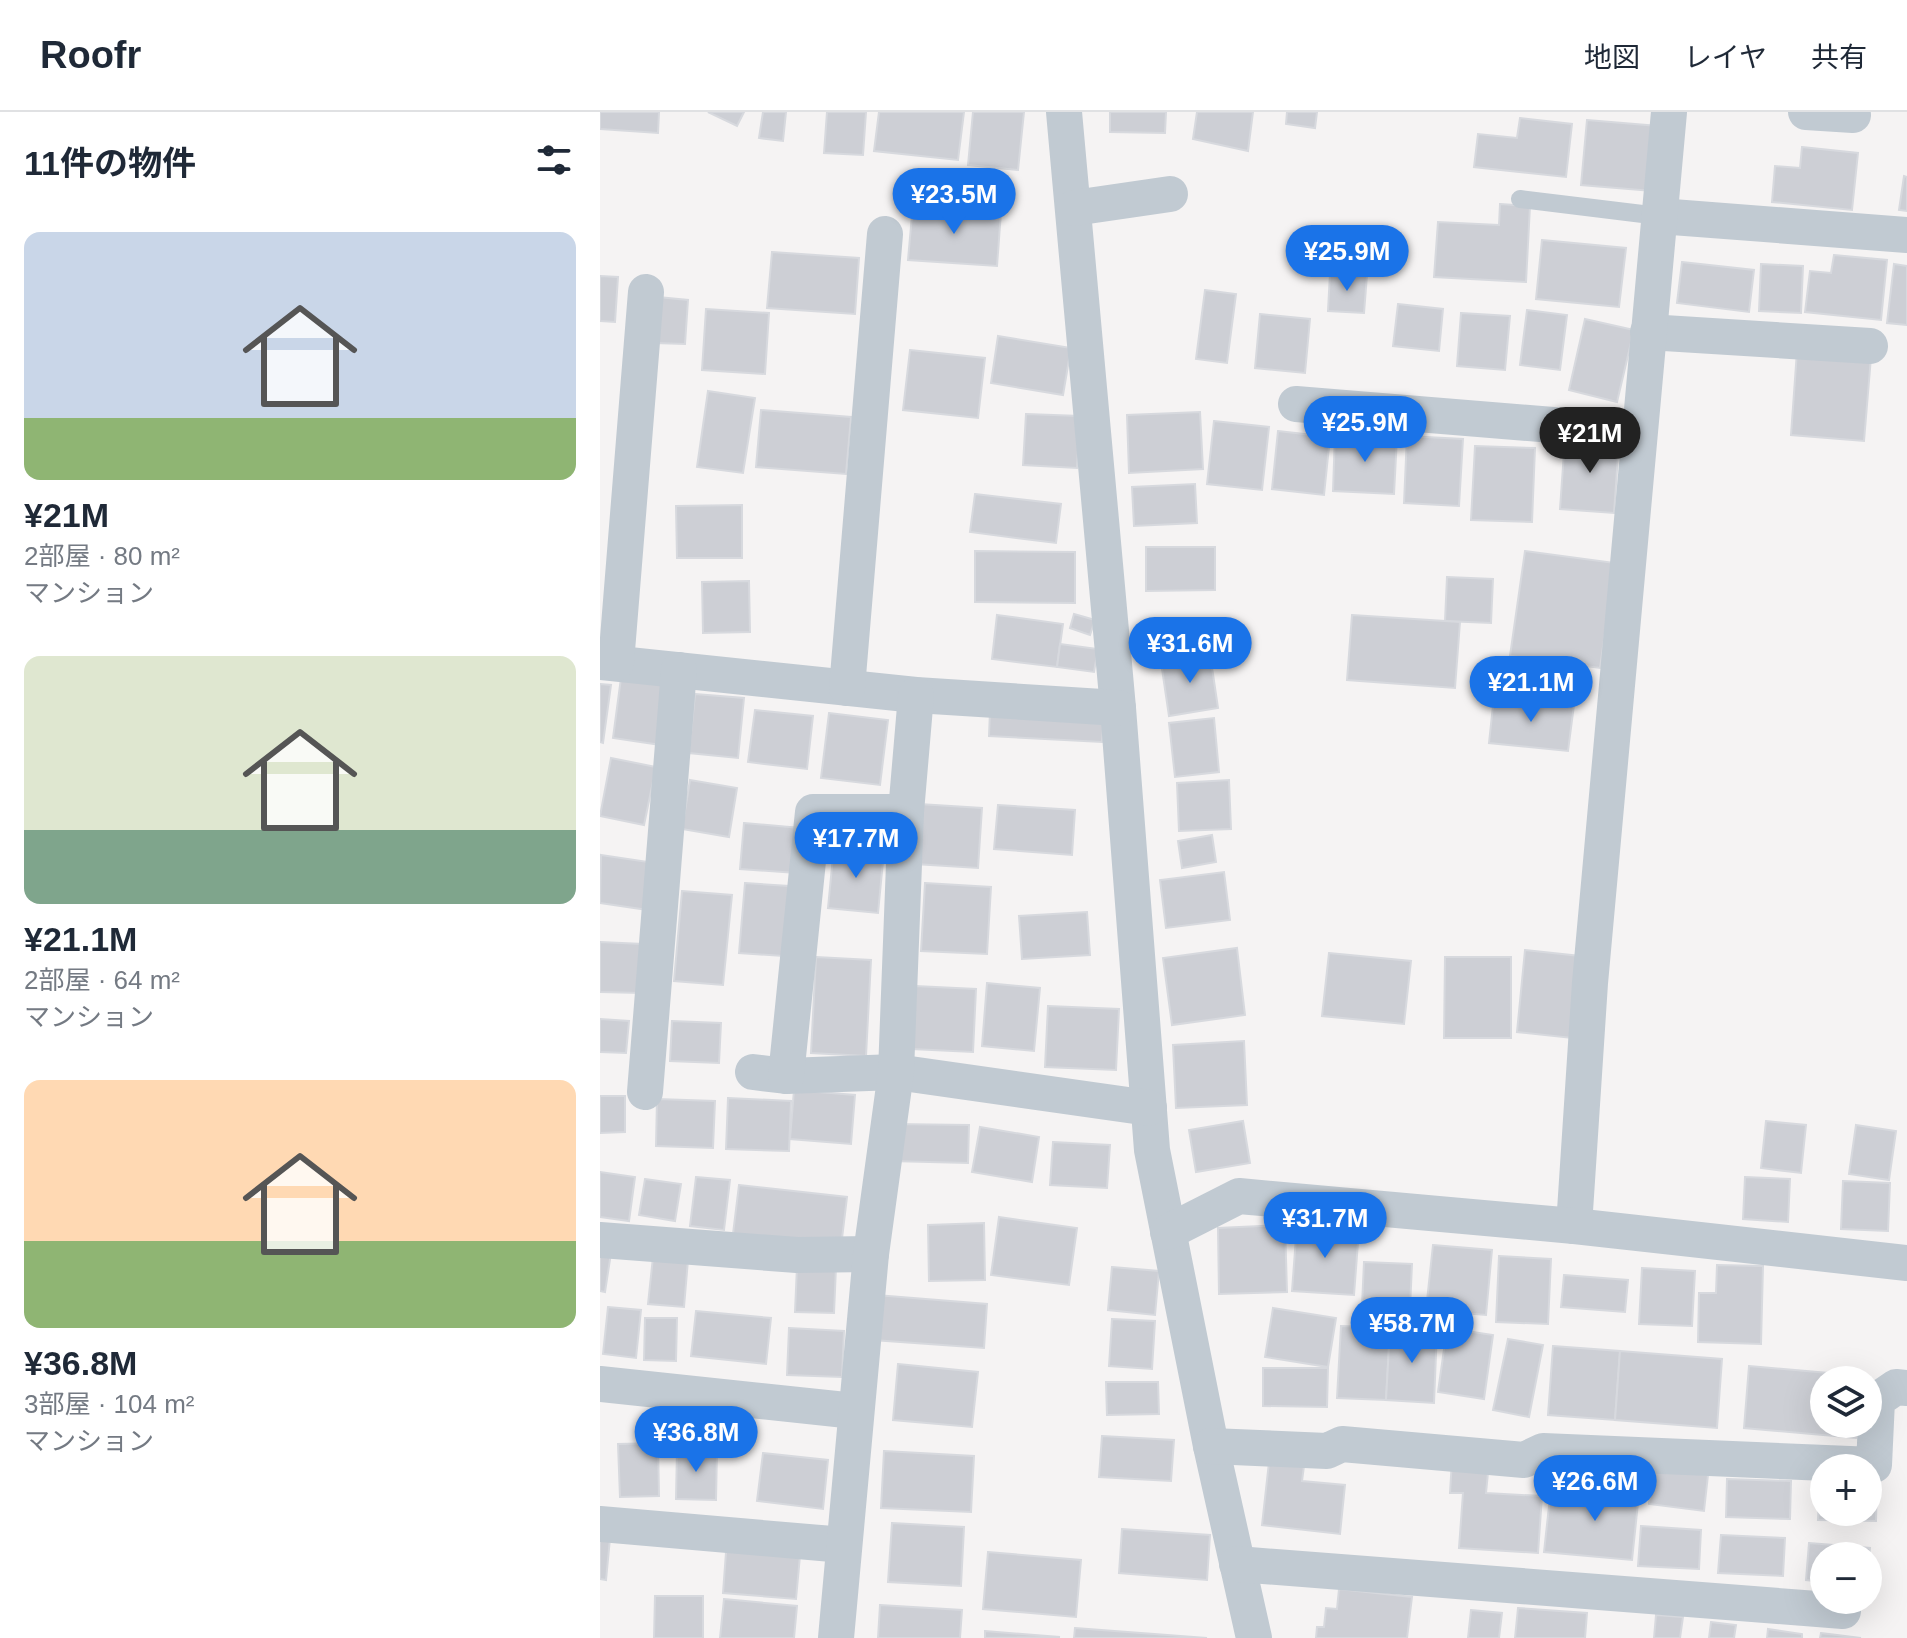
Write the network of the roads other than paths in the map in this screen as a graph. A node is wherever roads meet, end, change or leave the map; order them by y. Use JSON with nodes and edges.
{"nodes":[{"id":1,"x":1064,"y":112,"type":"edge"},
{"id":2,"x":1669,"y":112,"type":"edge"},
{"id":3,"x":1806,"y":112,"type":"edge"},
{"id":4,"x":1853,"y":115,"type":"dead end"},
{"id":5,"x":1170,"y":194,"type":"dead end"},
{"id":6,"x":1520,"y":199,"type":"dead end"},
{"id":7,"x":1074,"y":208,"type":"junction"},
{"id":8,"x":1659,"y":216,"type":"junction"},
{"id":9,"x":885,"y":234,"type":"dead end"},
{"id":10,"x":1907,"y":235,"type":"edge"},
{"id":11,"x":646,"y":292,"type":"dead end"},
{"id":12,"x":1648,"y":332,"type":"junction"},
{"id":13,"x":1870,"y":346,"type":"dead end"},
{"id":14,"x":1296,"y":404,"type":"dead end"},
{"id":15,"x":1638,"y":432,"type":"junction"},
{"id":16,"x":608,"y":662,"type":"edge"},
{"id":17,"x":679,"y":670,"type":"junction"},
{"id":18,"x":847,"y":688,"type":"junction"},
{"id":19,"x":916,"y":695,"type":"junction"},
{"id":20,"x":1118,"y":708,"type":"junction"},
{"id":21,"x":906,"y":812,"type":"junction"},
{"id":22,"x":896,"y":1072,"type":"junction"},
{"id":23,"x":645,"y":1092,"type":"dead end"},
{"id":24,"x":1149,"y":1108,"type":"junction"},
{"id":25,"x":1574,"y":1226,"type":"junction"},
{"id":26,"x":1168,"y":1232,"type":"junction"},
{"id":27,"x":600,"y":1240,"type":"edge"},
{"id":28,"x":871,"y":1254,"type":"junction"},
{"id":29,"x":1907,"y":1263,"type":"edge"},
{"id":30,"x":600,"y":1384,"type":"edge"},
{"id":31,"x":1907,"y":1388,"type":"edge"},
{"id":32,"x":855,"y":1411,"type":"junction"},
{"id":33,"x":1211,"y":1446,"type":"junction"},
{"id":34,"x":600,"y":1524,"type":"edge"},
{"id":35,"x":844,"y":1545,"type":"junction"},
{"id":36,"x":1237,"y":1564,"type":"junction"},
{"id":37,"x":1810,"y":1608,"type":"edge"},
{"id":38,"x":836,"y":1638,"type":"edge"},
{"id":39,"x":1254,"y":1638,"type":"edge"}],
"edges":[{"from":1,"to":7,"type":"street"},
{"from":2,"to":8,"type":"street"},
{"from":3,"to":4,"type":"street"},
{"from":5,"to":7,"type":"street"},
{"from":6,"to":8,"type":"lane"},
{"from":7,"to":20,"type":"street"},
{"from":8,"to":10,"type":"street"},
{"from":8,"to":12,"type":"street"},
{"from":9,"to":18,"type":"street"},
{"from":11,"to":16,"type":"street"},
{"from":12,"to":13,"type":"street"},
{"from":12,"to":15,"type":"street"},
{"from":14,"to":15,"type":"street"},
{"from":15,"to":25,"type":"street"},
{"from":16,"to":17,"type":"street"},
{"from":17,"to":18,"type":"street"},
{"from":17,"to":23,"type":"street"},
{"from":18,"to":19,"type":"street"},
{"from":19,"to":20,"type":"street"},
{"from":19,"to":21,"type":"street"},
{"from":20,"to":24,"type":"street"},
{"from":21,"to":22,"type":"street"},
{"from":21,"to":22,"type":"street"},
{"from":22,"to":24,"type":"street"},
{"from":22,"to":28,"type":"street"},
{"from":24,"to":26,"type":"street"},
{"from":25,"to":26,"type":"street"},
{"from":25,"to":29,"type":"street"},
{"from":26,"to":33,"type":"street"},
{"from":27,"to":28,"type":"street"},
{"from":28,"to":32,"type":"street"},
{"from":30,"to":32,"type":"street"},
{"from":31,"to":33,"type":"street"},
{"from":32,"to":35,"type":"street"},
{"from":33,"to":36,"type":"street"},
{"from":34,"to":35,"type":"street"},
{"from":35,"to":38,"type":"street"},
{"from":36,"to":37,"type":"street"},
{"from":36,"to":39,"type":"street"}]}
